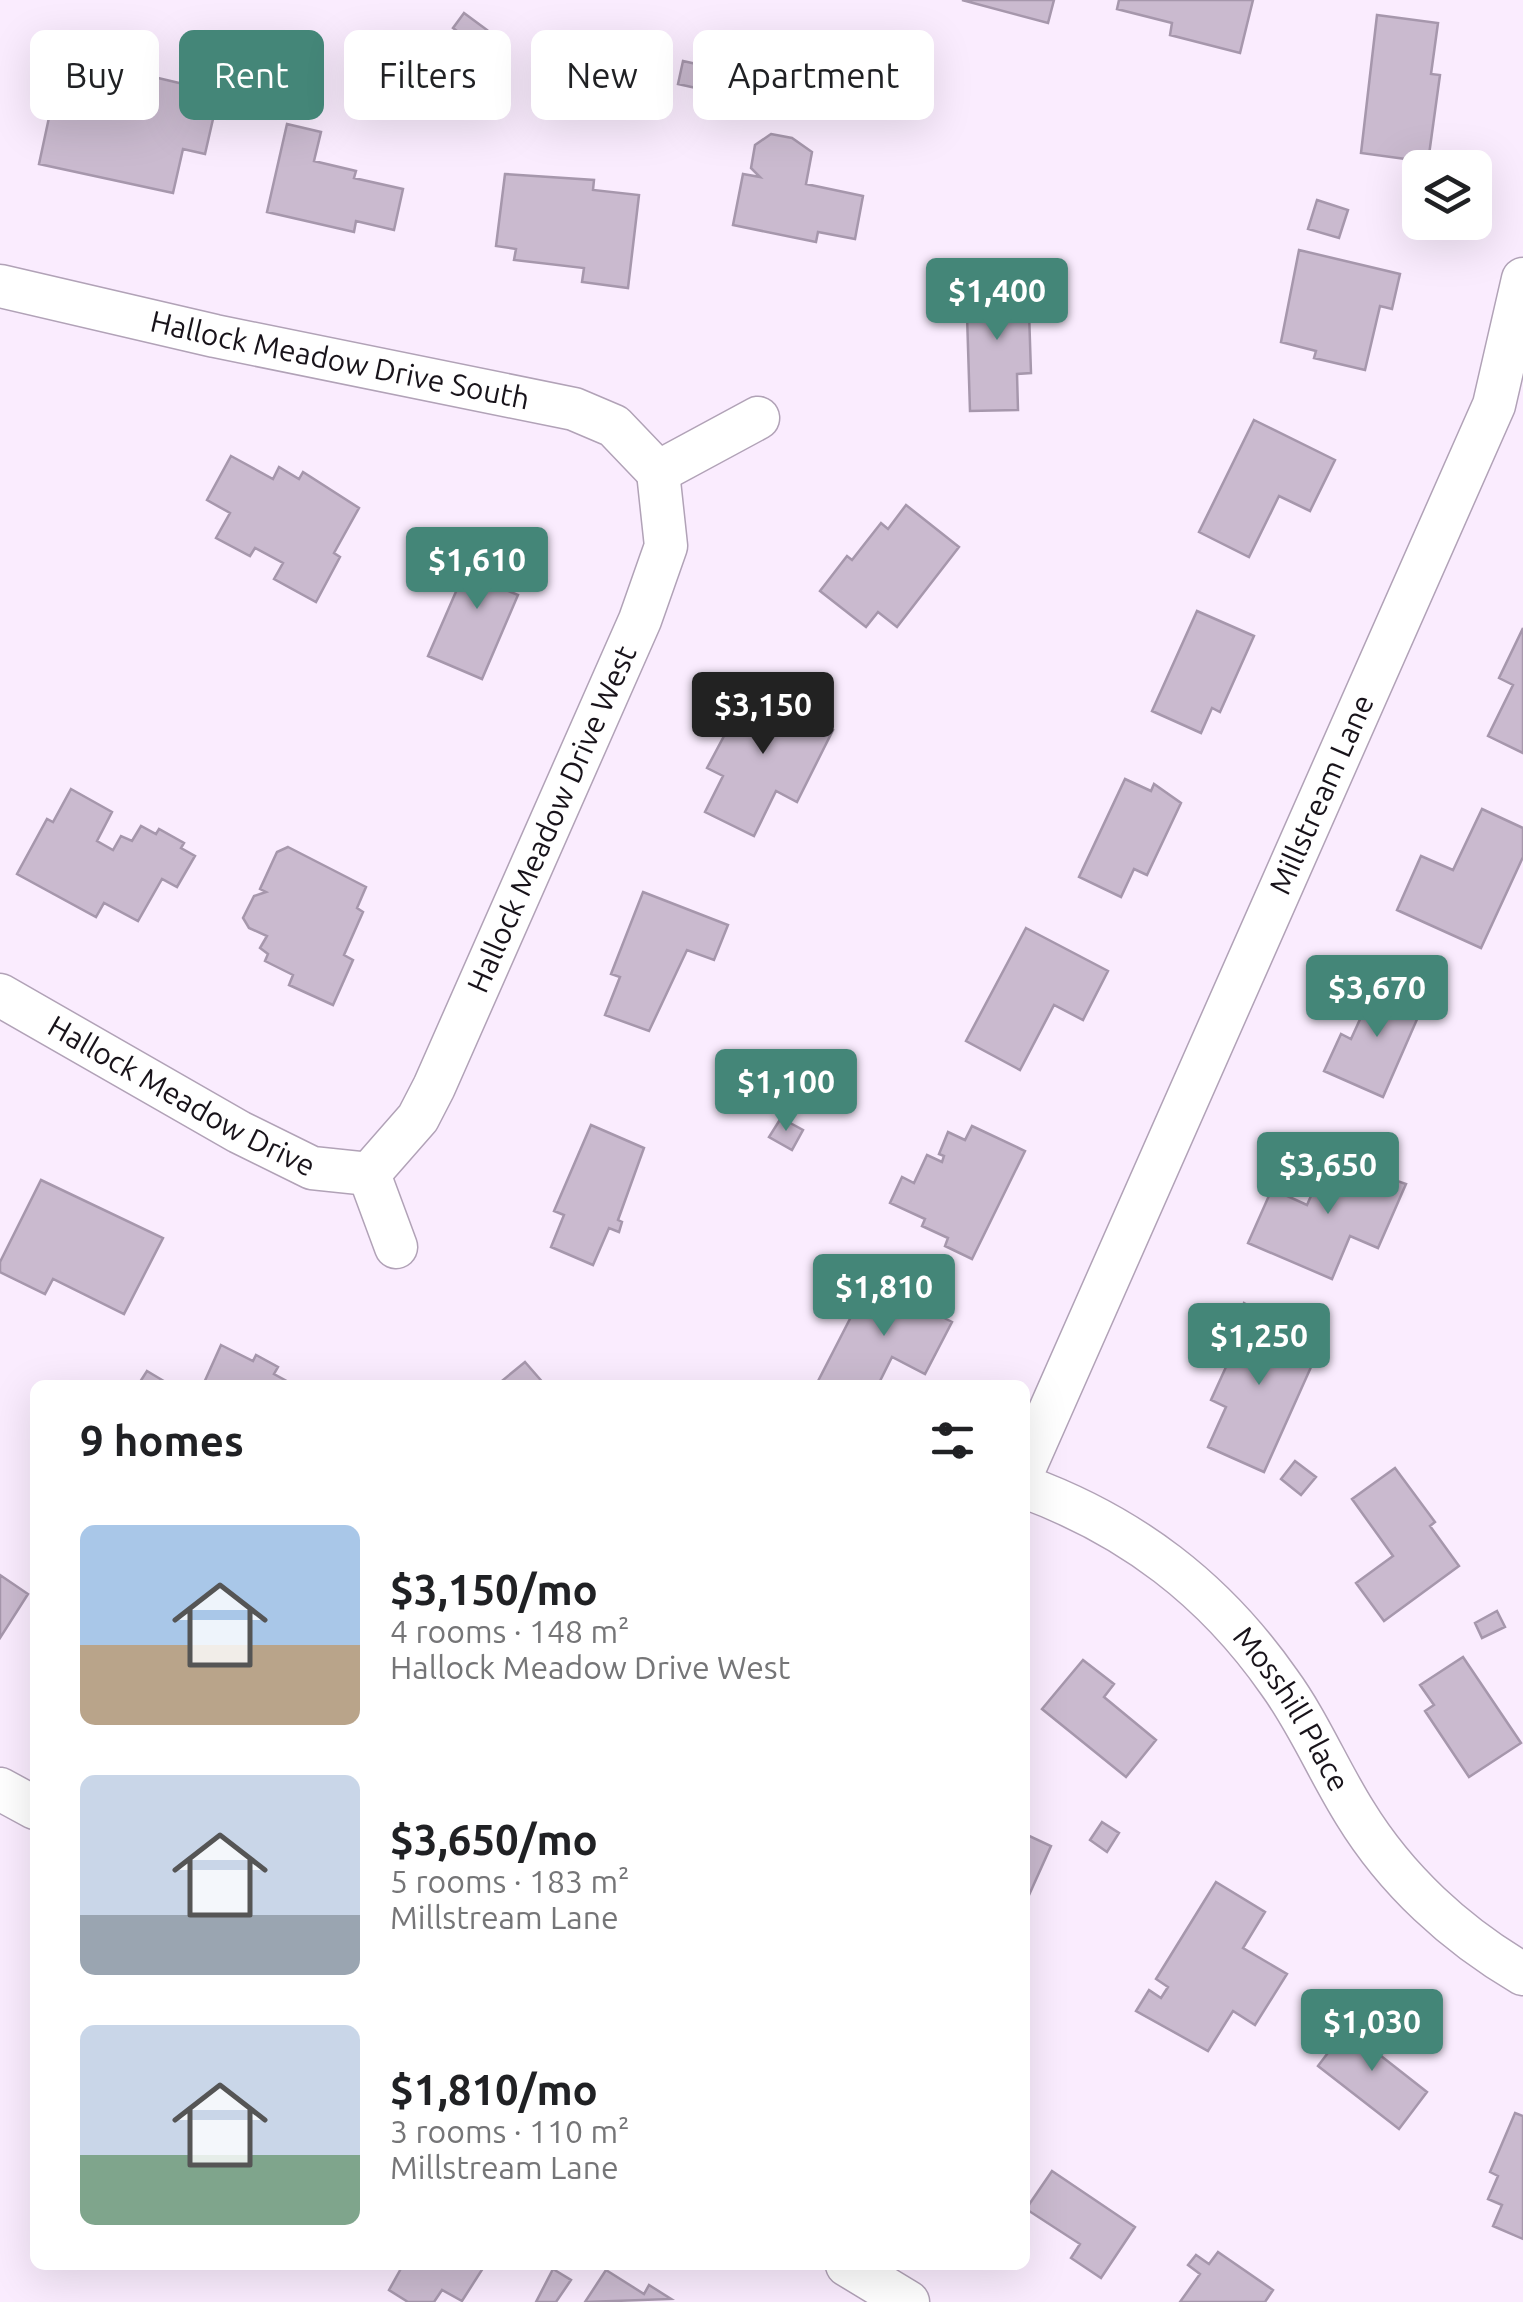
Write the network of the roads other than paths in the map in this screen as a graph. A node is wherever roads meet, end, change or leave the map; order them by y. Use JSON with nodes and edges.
{"nodes":[{"id":1,"x":1523,"y":279,"type":"edge"},
{"id":2,"x":0,"y":286,"type":"edge"},
{"id":3,"x":758,"y":418,"type":"dead end"},
{"id":4,"x":658,"y":472,"type":"junction"},
{"id":5,"x":0,"y":995,"type":"edge"},
{"id":6,"x":368,"y":1174,"type":"junction"},
{"id":7,"x":396,"y":1247,"type":"dead end"},
{"id":8,"x":1030,"y":1457,"type":"edge"},
{"id":9,"x":1030,"y":1488,"type":"edge"},
{"id":10,"x":0,"y":1789,"type":"edge"},
{"id":11,"x":30,"y":1805,"type":"edge"},
{"id":12,"x":1523,"y":1974,"type":"edge"},
{"id":13,"x":855,"y":2270,"type":"edge"},
{"id":14,"x":908,"y":2302,"type":"edge"}],
"edges":[{"from":1,"to":8,"type":"street","name":"Millstream Lane"},
{"from":2,"to":4,"type":"street","name":"Hallock Meadow Drive South"},
{"from":3,"to":4,"type":"street"},
{"from":4,"to":6,"type":"street","name":"Hallock Meadow Drive West"},
{"from":5,"to":6,"type":"street","name":"Hallock Meadow Drive"},
{"from":6,"to":7,"type":"street"},
{"from":9,"to":12,"type":"street","name":"Mosshill Place"},
{"from":10,"to":11,"type":"street"},
{"from":13,"to":14,"type":"street"}]}
